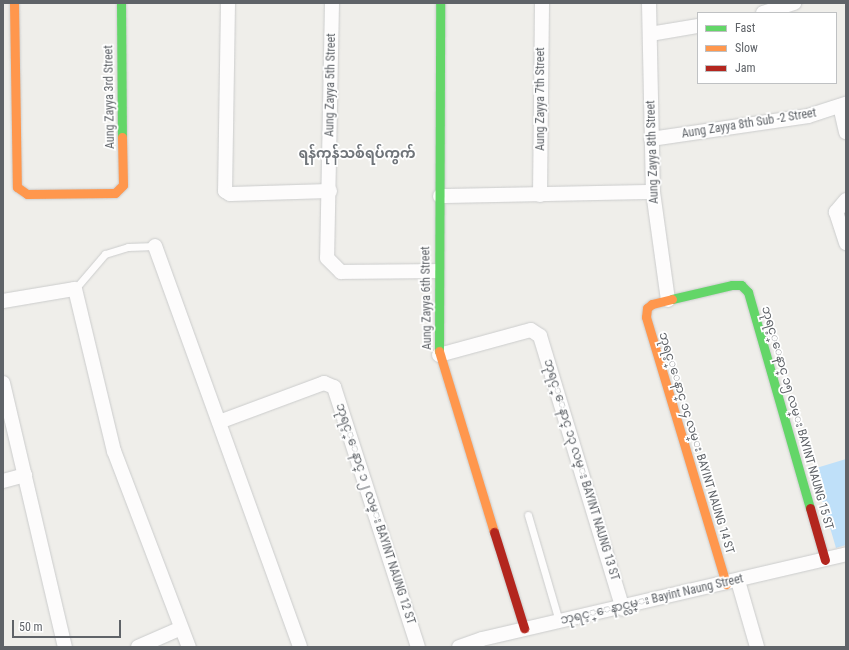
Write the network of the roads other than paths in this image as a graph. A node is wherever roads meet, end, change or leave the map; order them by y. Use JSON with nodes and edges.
{"nodes":[{"id":1,"x":14,"y":3,"type":"edge"},
{"id":2,"x":121,"y":3,"type":"edge"},
{"id":3,"x":228,"y":3,"type":"edge"},
{"id":4,"x":332,"y":3,"type":"edge"},
{"id":5,"x":440,"y":3,"type":"edge"},
{"id":6,"x":542,"y":3,"type":"edge"},
{"id":7,"x":649,"y":3,"type":"edge"},
{"id":8,"x":794,"y":3,"type":"edge"},
{"id":9,"x":766,"y":12,"type":"edge"},
{"id":10,"x":697,"y":26,"type":"edge"},
{"id":11,"x":650,"y":34,"type":"junction"},
{"id":12,"x":843,"y":105,"type":"edge"},
{"id":13,"x":846,"y":132,"type":"edge"},
{"id":14,"x":651,"y":139,"type":"junction"},
{"id":15,"x":330,"y":191,"type":"junction"},
{"id":16,"x":653,"y":192,"type":"junction"},
{"id":17,"x":540,"y":195,"type":"junction"},
{"id":18,"x":440,"y":196,"type":"junction"},
{"id":19,"x":846,"y":200,"type":"edge"},
{"id":20,"x":846,"y":243,"type":"edge"},
{"id":21,"x":154,"y":246,"type":"joint"},
{"id":22,"x":437,"y":271,"type":"junction"},
{"id":23,"x":75,"y":289,"type":"junction"},
{"id":24,"x":668,"y":300,"type":"junction"},
{"id":25,"x":3,"y":301,"type":"edge"},
{"id":26,"x":439,"y":354,"type":"junction"},
{"id":27,"x":3,"y":383,"type":"edge"},
{"id":28,"x":219,"y":422,"type":"junction"},
{"id":29,"x":25,"y":475,"type":"junction"},
{"id":30,"x":3,"y":481,"type":"edge"},
{"id":31,"x":528,"y":515,"type":"dead end"},
{"id":32,"x":846,"y":554,"type":"edge"},
{"id":33,"x":824,"y":560,"type":"junction"},
{"id":34,"x":732,"y":582,"type":"junction"},
{"id":35,"x":622,"y":609,"type":"junction"},
{"id":36,"x":559,"y":622,"type":"junction"},
{"id":37,"x":180,"y":628,"type":"junction"},
{"id":38,"x":524,"y":628,"type":"junction"},
{"id":39,"x":65,"y":647,"type":"edge"},
{"id":40,"x":138,"y":647,"type":"edge"},
{"id":41,"x":189,"y":647,"type":"edge"},
{"id":42,"x":300,"y":647,"type":"edge"},
{"id":43,"x":418,"y":647,"type":"edge"},
{"id":44,"x":459,"y":647,"type":"edge"},
{"id":45,"x":756,"y":647,"type":"edge"}],
"edges":[{"from":1,"to":2,"type":"street","name":"Aung Zayya 3rd Street"},
{"from":3,"to":15,"type":"street"},
{"from":4,"to":15,"type":"street","name":"Aung Zayya 5th Street"},
{"from":5,"to":18,"type":"street","name":"Aung Zayya 6th Street"},
{"from":6,"to":17,"type":"street","name":"Aung Zayya 7th Street"},
{"from":7,"to":11,"type":"street","name":"Aung Zayya 8th Street"},
{"from":8,"to":9,"type":"street"},
{"from":10,"to":11,"type":"street"},
{"from":11,"to":14,"type":"street","name":"Aung Zayya 8th Street"},
{"from":12,"to":13,"type":"street"},
{"from":12,"to":14,"type":"street","name":"Aung Zayya 8th Sub -2 Street"},
{"from":14,"to":16,"type":"street","name":"Aung Zayya 8th Street"},
{"from":15,"to":22,"type":"street","name":"Aung Zayya 5th Street"},
{"from":16,"to":17,"type":"street"},
{"from":16,"to":24,"type":"street","name":"Aung Zayya 8th Street"},
{"from":17,"to":18,"type":"street"},
{"from":18,"to":22,"type":"street","name":"Aung Zayya 6th Street"},
{"from":19,"to":20,"type":"street"},
{"from":21,"to":23,"type":"lane"},
{"from":21,"to":28,"type":"street"},
{"from":22,"to":26,"type":"street","name":"Aung Zayya 6th Street"},
{"from":23,"to":25,"type":"street"},
{"from":23,"to":37,"type":"street"},
{"from":24,"to":33,"type":"street","name":"ဘုရင့္ေနာင္ ၁၅ လမ္း BAYINT NAUNG 15 ST"},
{"from":24,"to":34,"type":"street","name":"ဘုရင့္ေနာင္ ၁၄ လမ္း BAYINT NAUNG 14 ST"},
{"from":26,"to":35,"type":"street","name":"ဘုရင့္ေနာင္ ၁၃ လမ္း BAYINT NAUNG 13 ST"},
{"from":26,"to":38,"type":"street","name":"Aung Zayya 6th Street"},
{"from":27,"to":29,"type":"street"},
{"from":28,"to":42,"type":"street"},
{"from":28,"to":43,"type":"street","name":"ဘုရင့္ေနာင္ ၁၂ လမ္း BAYINT NAUNG 12 ST"},
{"from":29,"to":30,"type":"street"},
{"from":29,"to":39,"type":"street"},
{"from":31,"to":36,"type":"lane"},
{"from":32,"to":33,"type":"street","name":"ဘုရင့္ေနာင္လမ္း Bayint Naung Street"},
{"from":33,"to":34,"type":"street","name":"ဘုရင့္ေနာင္လမ္း Bayint Naung Street"},
{"from":34,"to":35,"type":"street","name":"ဘုရင့္ေနာင္လမ္း Bayint Naung Street"},
{"from":34,"to":45,"type":"street"},
{"from":35,"to":36,"type":"street","name":"ဘုရင့္ေနာင္လမ္း Bayint Naung Street"},
{"from":36,"to":38,"type":"street","name":"ဘုရင့္ေနာင္လမ္း Bayint Naung Street"},
{"from":37,"to":40,"type":"street"},
{"from":37,"to":41,"type":"street"},
{"from":38,"to":44,"type":"street","name":"ဘုရင့္ေနာင္လမ္း Bayint Naung Street"}]}
